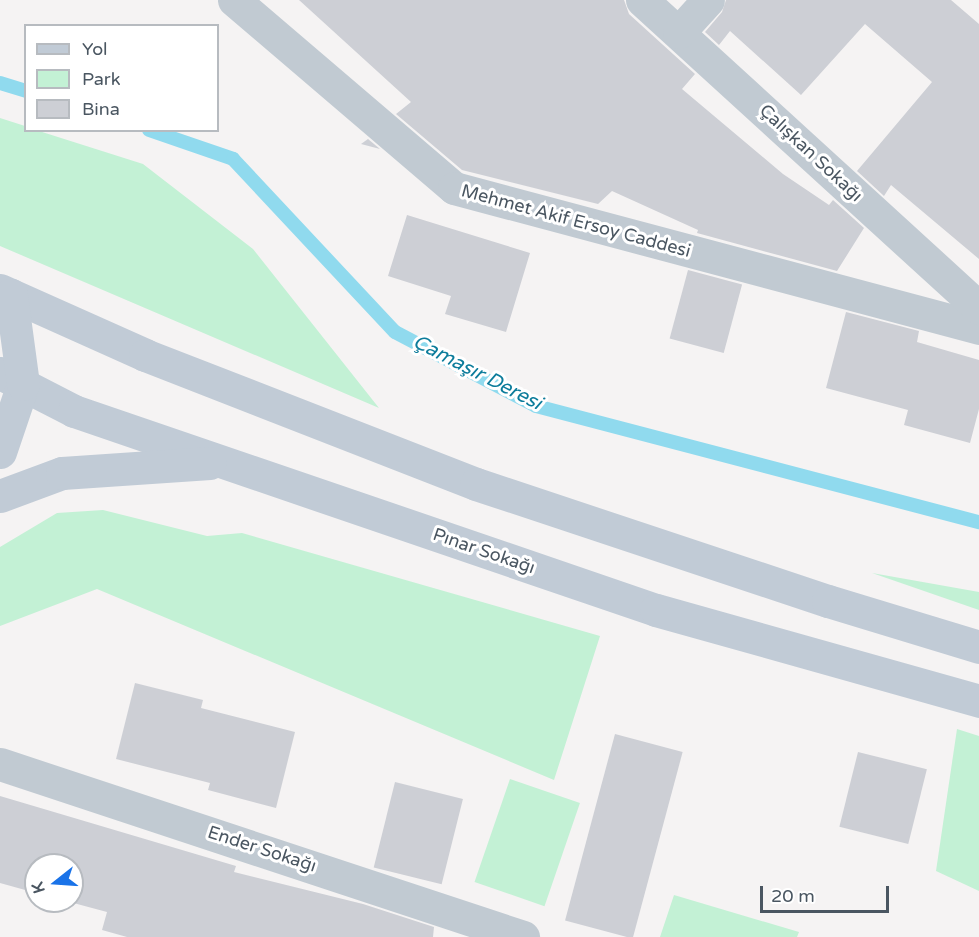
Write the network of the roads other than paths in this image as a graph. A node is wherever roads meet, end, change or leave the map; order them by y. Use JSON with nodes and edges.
{"nodes":[{"id":1,"x":234,"y":0,"type":"edge"},
{"id":2,"x":642,"y":0,"type":"edge"},
{"id":3,"x":708,"y":0,"type":"edge"},
{"id":4,"x":679,"y":32,"type":"junction"},
{"id":5,"x":6,"y":292,"type":"edge"},
{"id":6,"x":979,"y":308,"type":"edge"},
{"id":7,"x":979,"y":328,"type":"edge"},
{"id":8,"x":11,"y":378,"type":"edge"},
{"id":9,"x":0,"y":452,"type":"edge"},
{"id":10,"x":225,"y":462,"type":"junction"},
{"id":11,"x":0,"y":496,"type":"edge"},
{"id":12,"x":979,"y":647,"type":"edge"},
{"id":13,"x":979,"y":701,"type":"edge"},
{"id":14,"x":0,"y":764,"type":"edge"},
{"id":15,"x":523,"y":937,"type":"edge"}],
"edges":[{"from":1,"to":7,"type":"street","name":"Mehmet Akif Ersoy Caddesi"},
{"from":2,"to":4,"type":"street","name":"Çalışkan Sokağı"},
{"from":3,"to":4,"type":"street"},
{"from":4,"to":6,"type":"street","name":"Çalışkan Sokağı"},
{"from":5,"to":8,"type":"main road"},
{"from":5,"to":12,"type":"main road"},
{"from":8,"to":9,"type":"main road"},
{"from":8,"to":10,"type":"main road","name":"Pınar Sokağı"},
{"from":10,"to":11,"type":"main road"},
{"from":10,"to":13,"type":"main road","name":"Pınar Sokağı"},
{"from":14,"to":15,"type":"street","name":"Ender Sokağı"}]}
